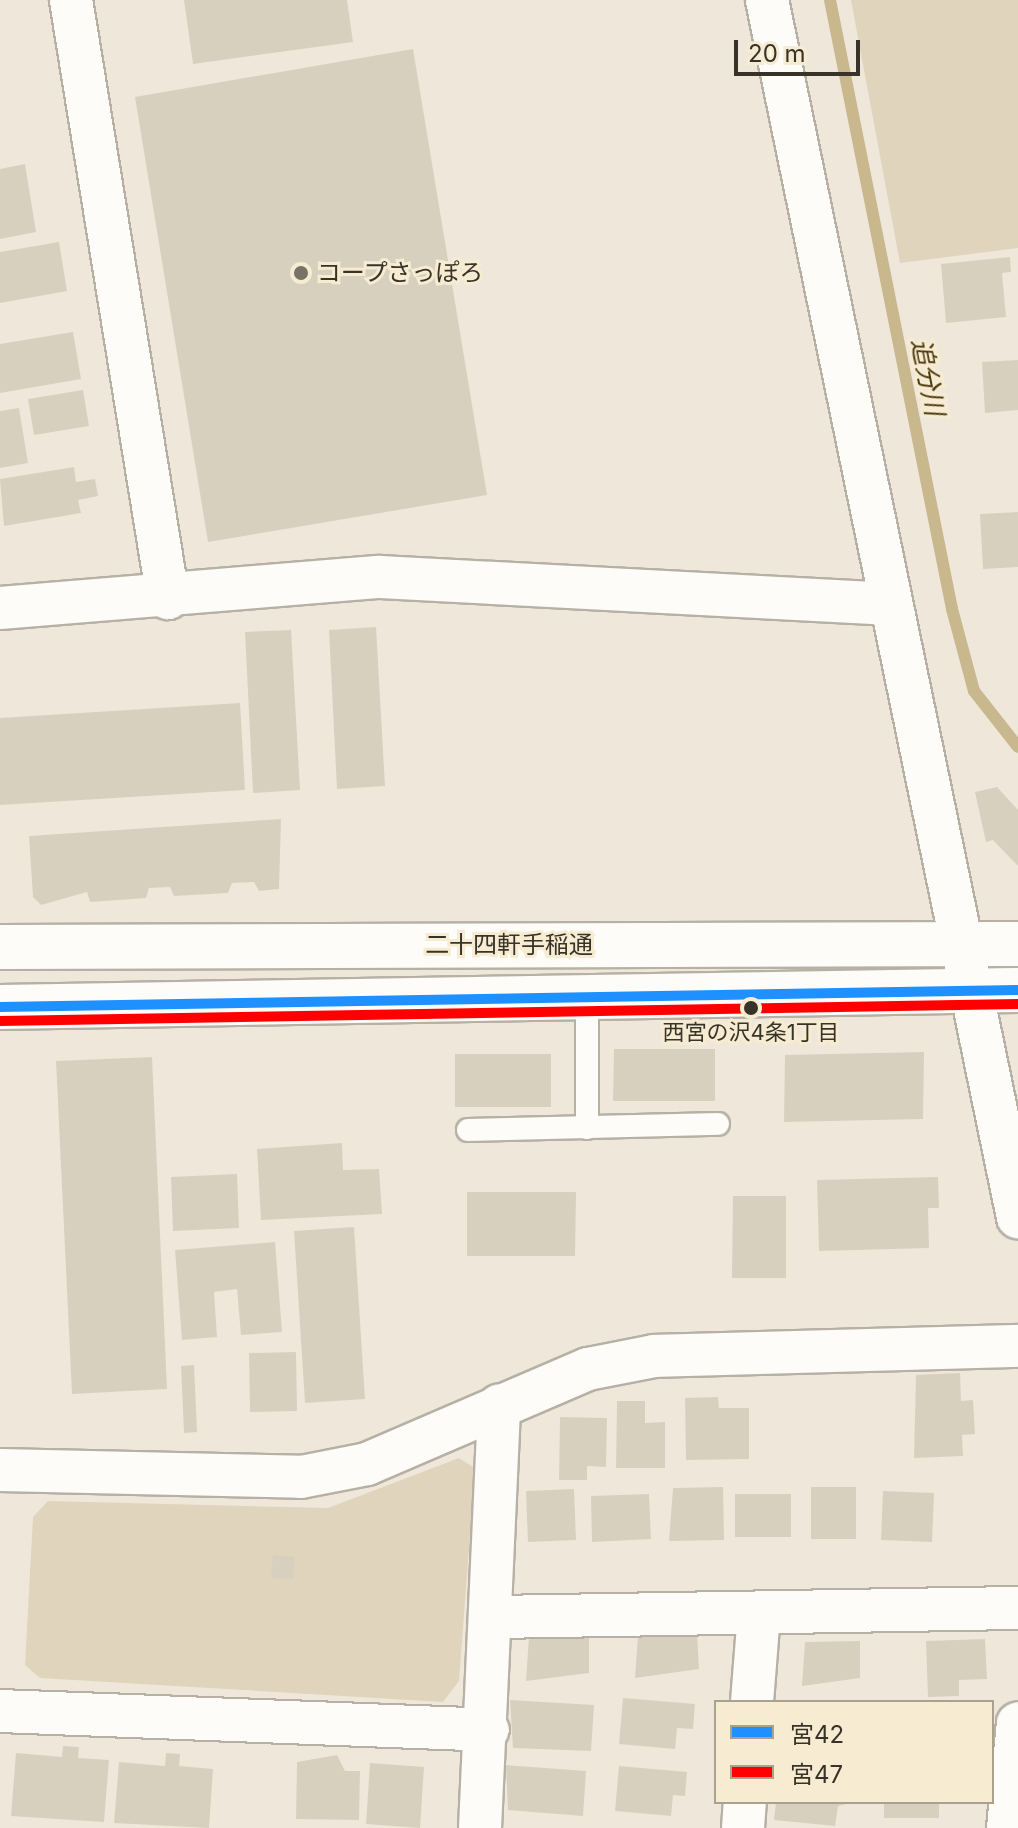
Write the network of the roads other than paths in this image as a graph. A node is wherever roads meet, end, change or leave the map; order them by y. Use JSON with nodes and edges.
{"nodes":[{"id":1,"x":71,"y":0,"type":"edge"},
{"id":2,"x":767,"y":0,"type":"edge"},
{"id":3,"x":168,"y":598,"type":"junction"},
{"id":4,"x":891,"y":604,"type":"junction"},
{"id":5,"x":0,"y":608,"type":"edge"},
{"id":6,"x":959,"y":943,"type":"junction"},
{"id":7,"x":1016,"y":944,"type":"edge"},
{"id":8,"x":0,"y":947,"type":"edge"},
{"id":9,"x":1018,"y":990,"type":"edge"},
{"id":10,"x":969,"y":991,"type":"junction"},
{"id":11,"x":587,"y":997,"type":"junction"},
{"id":12,"x":0,"y":1007,"type":"edge"},
{"id":13,"x":718,"y":1124,"type":"dead end"},
{"id":14,"x":587,"y":1128,"type":"junction"},
{"id":15,"x":468,"y":1130,"type":"dead end"},
{"id":16,"x":1018,"y":1217,"type":"edge"},
{"id":17,"x":1018,"y":1346,"type":"edge"},
{"id":18,"x":499,"y":1405,"type":"junction"},
{"id":19,"x":0,"y":1468,"type":"edge"},
{"id":20,"x":0,"y":1482,"type":"edge"},
{"id":21,"x":1018,"y":1608,"type":"edge"},
{"id":22,"x":759,"y":1613,"type":"junction"},
{"id":23,"x":495,"y":1617,"type":"junction"},
{"id":24,"x":752,"y":1700,"type":"edge"},
{"id":25,"x":0,"y":1711,"type":"edge"},
{"id":26,"x":1018,"y":1723,"type":"edge"},
{"id":27,"x":488,"y":1730,"type":"junction"},
{"id":28,"x":745,"y":1804,"type":"edge"},
{"id":29,"x":480,"y":1828,"type":"edge"},
{"id":30,"x":743,"y":1828,"type":"edge"},
{"id":31,"x":1008,"y":1828,"type":"edge"}],
"edges":[{"from":1,"to":3,"type":"street"},
{"from":2,"to":4,"type":"street"},
{"from":3,"to":4,"type":"street"},
{"from":3,"to":5,"type":"street"},
{"from":4,"to":6,"type":"street"},
{"from":6,"to":7,"type":"street","name":"二十四軒手稲通"},
{"from":6,"to":8,"type":"street","name":"二十四軒手稲通"},
{"from":6,"to":10,"type":"street"},
{"from":9,"to":10,"type":"street"},
{"from":10,"to":11,"type":"street"},
{"from":10,"to":16,"type":"street"},
{"from":11,"to":12,"type":"street"},
{"from":11,"to":14,"type":"lane"},
{"from":13,"to":14,"type":"lane"},
{"from":14,"to":15,"type":"lane"},
{"from":17,"to":18,"type":"street"},
{"from":18,"to":19,"type":"street"},
{"from":18,"to":23,"type":"street"},
{"from":19,"to":20,"type":"street"},
{"from":21,"to":22,"type":"street"},
{"from":22,"to":23,"type":"street"},
{"from":22,"to":24,"type":"street"},
{"from":23,"to":27,"type":"street"},
{"from":25,"to":27,"type":"street"},
{"from":26,"to":31,"type":"street"},
{"from":27,"to":29,"type":"street"},
{"from":28,"to":30,"type":"street"}]}
